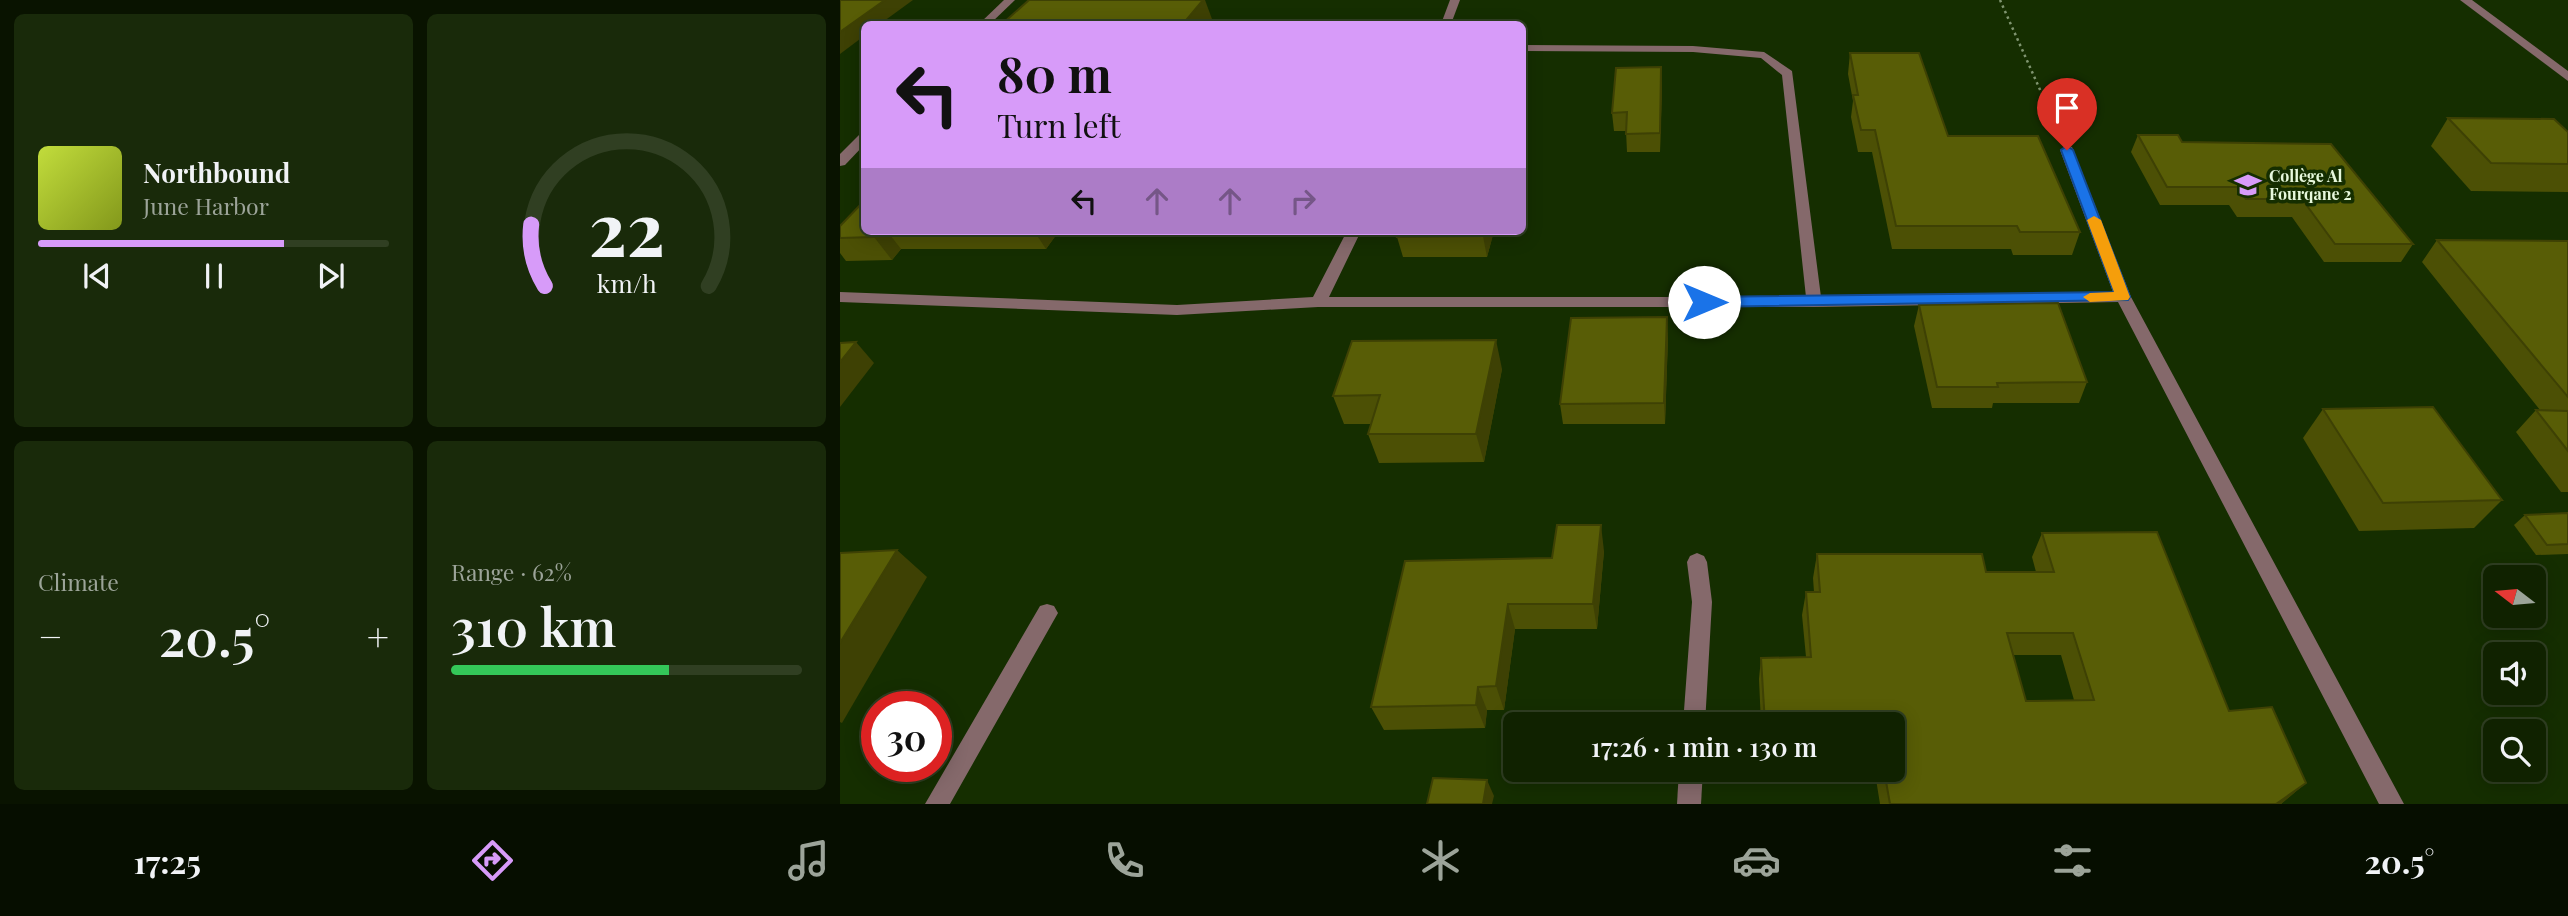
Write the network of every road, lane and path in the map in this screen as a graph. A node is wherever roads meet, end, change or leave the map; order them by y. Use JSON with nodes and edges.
{"nodes":[{"id":1,"x":1010,"y":0,"type":"edge"},
{"id":2,"x":1455,"y":0,"type":"edge"},
{"id":3,"x":2000,"y":0,"type":"edge"},
{"id":4,"x":2465,"y":0,"type":"edge"},
{"id":5,"x":987,"y":21,"type":"edge"},
{"id":6,"x":1447,"y":21,"type":"edge"},
{"id":7,"x":1526,"y":48,"type":"edge"},
{"id":8,"x":2568,"y":77,"type":"edge"},
{"id":9,"x":861,"y":141,"type":"edge"},
{"id":10,"x":2067,"y":150,"type":"joint"},
{"id":11,"x":840,"y":162,"type":"edge"},
{"id":12,"x":1351,"y":235,"type":"edge"},
{"id":13,"x":840,"y":297,"type":"edge"},
{"id":14,"x":2123,"y":297,"type":"junction"},
{"id":15,"x":1318,"y":302,"type":"junction"},
{"id":16,"x":1814,"y":302,"type":"junction"},
{"id":17,"x":1697,"y":562,"type":"dead end"},
{"id":18,"x":1047,"y":613,"type":"dead end"},
{"id":19,"x":1695,"y":712,"type":"edge"},
{"id":20,"x":1690,"y":782,"type":"edge"},
{"id":21,"x":937,"y":804,"type":"edge"},
{"id":22,"x":1689,"y":804,"type":"edge"},
{"id":23,"x":2392,"y":804,"type":"edge"}],
"edges":[{"from":1,"to":5,"type":"street"},
{"from":2,"to":6,"type":"street"},
{"from":3,"to":10,"type":"path"},
{"from":4,"to":8,"type":"street"},
{"from":7,"to":16,"type":"street"},
{"from":9,"to":11,"type":"street"},
{"from":10,"to":14,"type":"street"},
{"from":12,"to":15,"type":"street"},
{"from":13,"to":15,"type":"street"},
{"from":14,"to":16,"type":"street"},
{"from":14,"to":23,"type":"street"},
{"from":15,"to":16,"type":"street"},
{"from":17,"to":19,"type":"street"},
{"from":18,"to":21,"type":"street"},
{"from":20,"to":22,"type":"street"}]}
